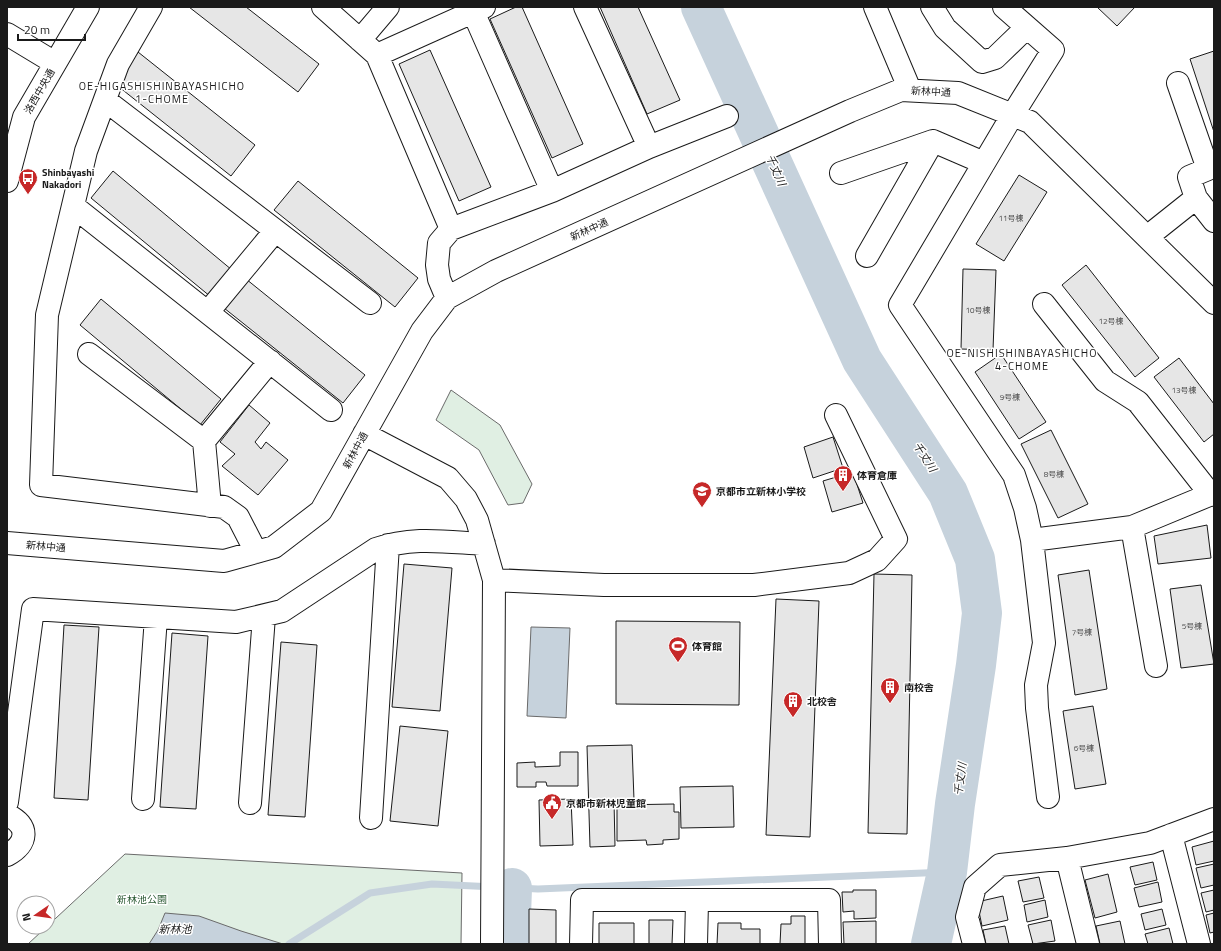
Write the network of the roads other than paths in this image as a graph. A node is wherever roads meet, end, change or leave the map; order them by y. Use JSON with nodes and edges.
{"nodes":[{"id":1,"x":88,"y":7,"type":"edge"},
{"id":2,"x":151,"y":7,"type":"edge"},
{"id":3,"x":323,"y":7,"type":"edge"},
{"id":4,"x":388,"y":7,"type":"edge"},
{"id":5,"x":585,"y":7,"type":"edge"},
{"id":6,"x":875,"y":7,"type":"edge"},
{"id":7,"x":932,"y":7,"type":"edge"},
{"id":8,"x":1004,"y":7,"type":"edge"},
{"id":9,"x":476,"y":9,"type":"edge"},
{"id":10,"x":1026,"y":28,"type":"junction"},
{"id":11,"x":7,"y":34,"type":"edge"},
{"id":12,"x":360,"y":40,"type":"junction"},
{"id":13,"x":377,"y":55,"type":"junction"},
{"id":14,"x":55,"y":63,"type":"junction"},
{"id":15,"x":1178,"y":83,"type":"dead end"},
{"id":16,"x":910,"y":90,"type":"junction"},
{"id":17,"x":105,"y":100,"type":"junction"},
{"id":18,"x":1012,"y":114,"type":"junction"},
{"id":19,"x":727,"y":116,"type":"dead end"},
{"id":20,"x":933,"y":141,"type":"junction"},
{"id":21,"x":649,"y":148,"type":"junction"},
{"id":22,"x":984,"y":163,"type":"junction"},
{"id":23,"x":842,"y":173,"type":"dead end"},
{"id":24,"x":7,"y":181,"type":"edge"},
{"id":25,"x":552,"y":191,"type":"junction"},
{"id":26,"x":1196,"y":198,"type":"junction"},
{"id":27,"x":73,"y":206,"type":"junction"},
{"id":28,"x":1214,"y":221,"type":"edge"},
{"id":29,"x":451,"y":229,"type":"junction"},
{"id":30,"x":275,"y":231,"type":"junction"},
{"id":31,"x":1147,"y":237,"type":"junction"},
{"id":32,"x":867,"y":256,"type":"dead end"},
{"id":33,"x":447,"y":298,"type":"junction"},
{"id":34,"x":370,"y":303,"type":"dead end"},
{"id":35,"x":1214,"y":303,"type":"edge"},
{"id":36,"x":1044,"y":304,"type":"dead end"},
{"id":37,"x":208,"y":312,"type":"junction"},
{"id":38,"x":90,"y":354,"type":"dead end"},
{"id":39,"x":270,"y":361,"type":"junction"},
{"id":40,"x":331,"y":410,"type":"dead end"},
{"id":41,"x":836,"y":415,"type":"dead end"},
{"id":42,"x":364,"y":434,"type":"junction"},
{"id":43,"x":204,"y":441,"type":"junction"},
{"id":44,"x":1212,"y":494,"type":"edge"},
{"id":45,"x":210,"y":506,"type":"junction"},
{"id":46,"x":1132,"y":527,"type":"junction"},
{"id":47,"x":1032,"y":540,"type":"junction"},
{"id":48,"x":7,"y":543,"type":"edge"},
{"id":49,"x":388,"y":544,"type":"junction"},
{"id":50,"x":484,"y":544,"type":"junction"},
{"id":51,"x":256,"y":552,"type":"junction"},
{"id":52,"x":494,"y":580,"type":"junction"},
{"id":53,"x":264,"y":616,"type":"junction"},
{"id":54,"x":156,"y":617,"type":"junction"},
{"id":55,"x":1156,"y":666,"type":"dead end"},
{"id":56,"x":1048,"y":797,"type":"dead end"},
{"id":57,"x":143,"y":799,"type":"dead end"},
{"id":58,"x":7,"y":802,"type":"edge"},
{"id":59,"x":250,"y":803,"type":"dead end"},
{"id":60,"x":7,"y":815,"type":"edge"},
{"id":61,"x":371,"y":818,"type":"dead end"},
{"id":62,"x":1214,"y":819,"type":"edge"},
{"id":63,"x":1171,"y":835,"type":"junction"},
{"id":64,"x":7,"y":854,"type":"edge"},
{"id":65,"x":1066,"y":858,"type":"junction"},
{"id":66,"x":697,"y":902,"type":"junction"},
{"id":67,"x":492,"y":944,"type":"edge"},
{"id":68,"x":581,"y":944,"type":"edge"},
{"id":69,"x":696,"y":944,"type":"edge"},
{"id":70,"x":830,"y":944,"type":"edge"},
{"id":71,"x":974,"y":944,"type":"edge"},
{"id":72,"x":1088,"y":944,"type":"edge"},
{"id":73,"x":1200,"y":944,"type":"edge"}],
"edges":[{"from":1,"to":14,"type":"street","name":"洛西中央通"},
{"from":2,"to":17,"type":"street"},
{"from":3,"to":12,"type":"street"},
{"from":4,"to":12,"type":"street"},
{"from":5,"to":21,"type":"street"},
{"from":6,"to":16,"type":"street"},
{"from":7,"to":10,"type":"street"},
{"from":8,"to":10,"type":"street"},
{"from":9,"to":13,"type":"street"},
{"from":9,"to":25,"type":"street"},
{"from":10,"to":18,"type":"street"},
{"from":11,"to":14,"type":"street"},
{"from":12,"to":13,"type":"street"},
{"from":13,"to":29,"type":"street"},
{"from":14,"to":24,"type":"street","name":"洛西中央通"},
{"from":15,"to":26,"type":"street"},
{"from":16,"to":18,"type":"street","name":"新林中通"},
{"from":16,"to":33,"type":"street","name":"新林中通"},
{"from":17,"to":27,"type":"street"},
{"from":17,"to":30,"type":"street"},
{"from":18,"to":22,"type":"street"},
{"from":18,"to":31,"type":"street","name":"新林中通"},
{"from":19,"to":21,"type":"street"},
{"from":20,"to":22,"type":"street"},
{"from":20,"to":23,"type":"street"},
{"from":20,"to":32,"type":"street"},
{"from":21,"to":25,"type":"street"},
{"from":22,"to":47,"type":"street"},
{"from":25,"to":29,"type":"street"},
{"from":26,"to":28,"type":"street"},
{"from":26,"to":31,"type":"street"},
{"from":27,"to":37,"type":"street"},
{"from":27,"to":45,"type":"street"},
{"from":29,"to":33,"type":"street"},
{"from":30,"to":34,"type":"street"},
{"from":30,"to":37,"type":"street"},
{"from":31,"to":35,"type":"street","name":"新林中通"},
{"from":33,"to":42,"type":"street","name":"新林中通"},
{"from":36,"to":44,"type":"street"},
{"from":37,"to":39,"type":"street"},
{"from":38,"to":43,"type":"street"},
{"from":39,"to":40,"type":"street"},
{"from":39,"to":43,"type":"street"},
{"from":41,"to":52,"type":"street"},
{"from":42,"to":50,"type":"street"},
{"from":42,"to":51,"type":"street","name":"新林中通"},
{"from":43,"to":45,"type":"street"},
{"from":44,"to":46,"type":"street"},
{"from":45,"to":51,"type":"street"},
{"from":46,"to":47,"type":"street"},
{"from":46,"to":55,"type":"street"},
{"from":47,"to":56,"type":"street"},
{"from":48,"to":51,"type":"street","name":"新林中通"},
{"from":49,"to":50,"type":"street"},
{"from":49,"to":53,"type":"street"},
{"from":49,"to":61,"type":"street"},
{"from":50,"to":52,"type":"street"},
{"from":52,"to":67,"type":"street"},
{"from":53,"to":54,"type":"street"},
{"from":53,"to":59,"type":"street"},
{"from":54,"to":57,"type":"street"},
{"from":54,"to":58,"type":"street"},
{"from":60,"to":64,"type":"street"},
{"from":62,"to":63,"type":"street"},
{"from":63,"to":65,"type":"street"},
{"from":63,"to":73,"type":"street"},
{"from":65,"to":71,"type":"street"},
{"from":65,"to":72,"type":"street"},
{"from":66,"to":68,"type":"street"},
{"from":66,"to":69,"type":"street"},
{"from":66,"to":70,"type":"street"}]}
